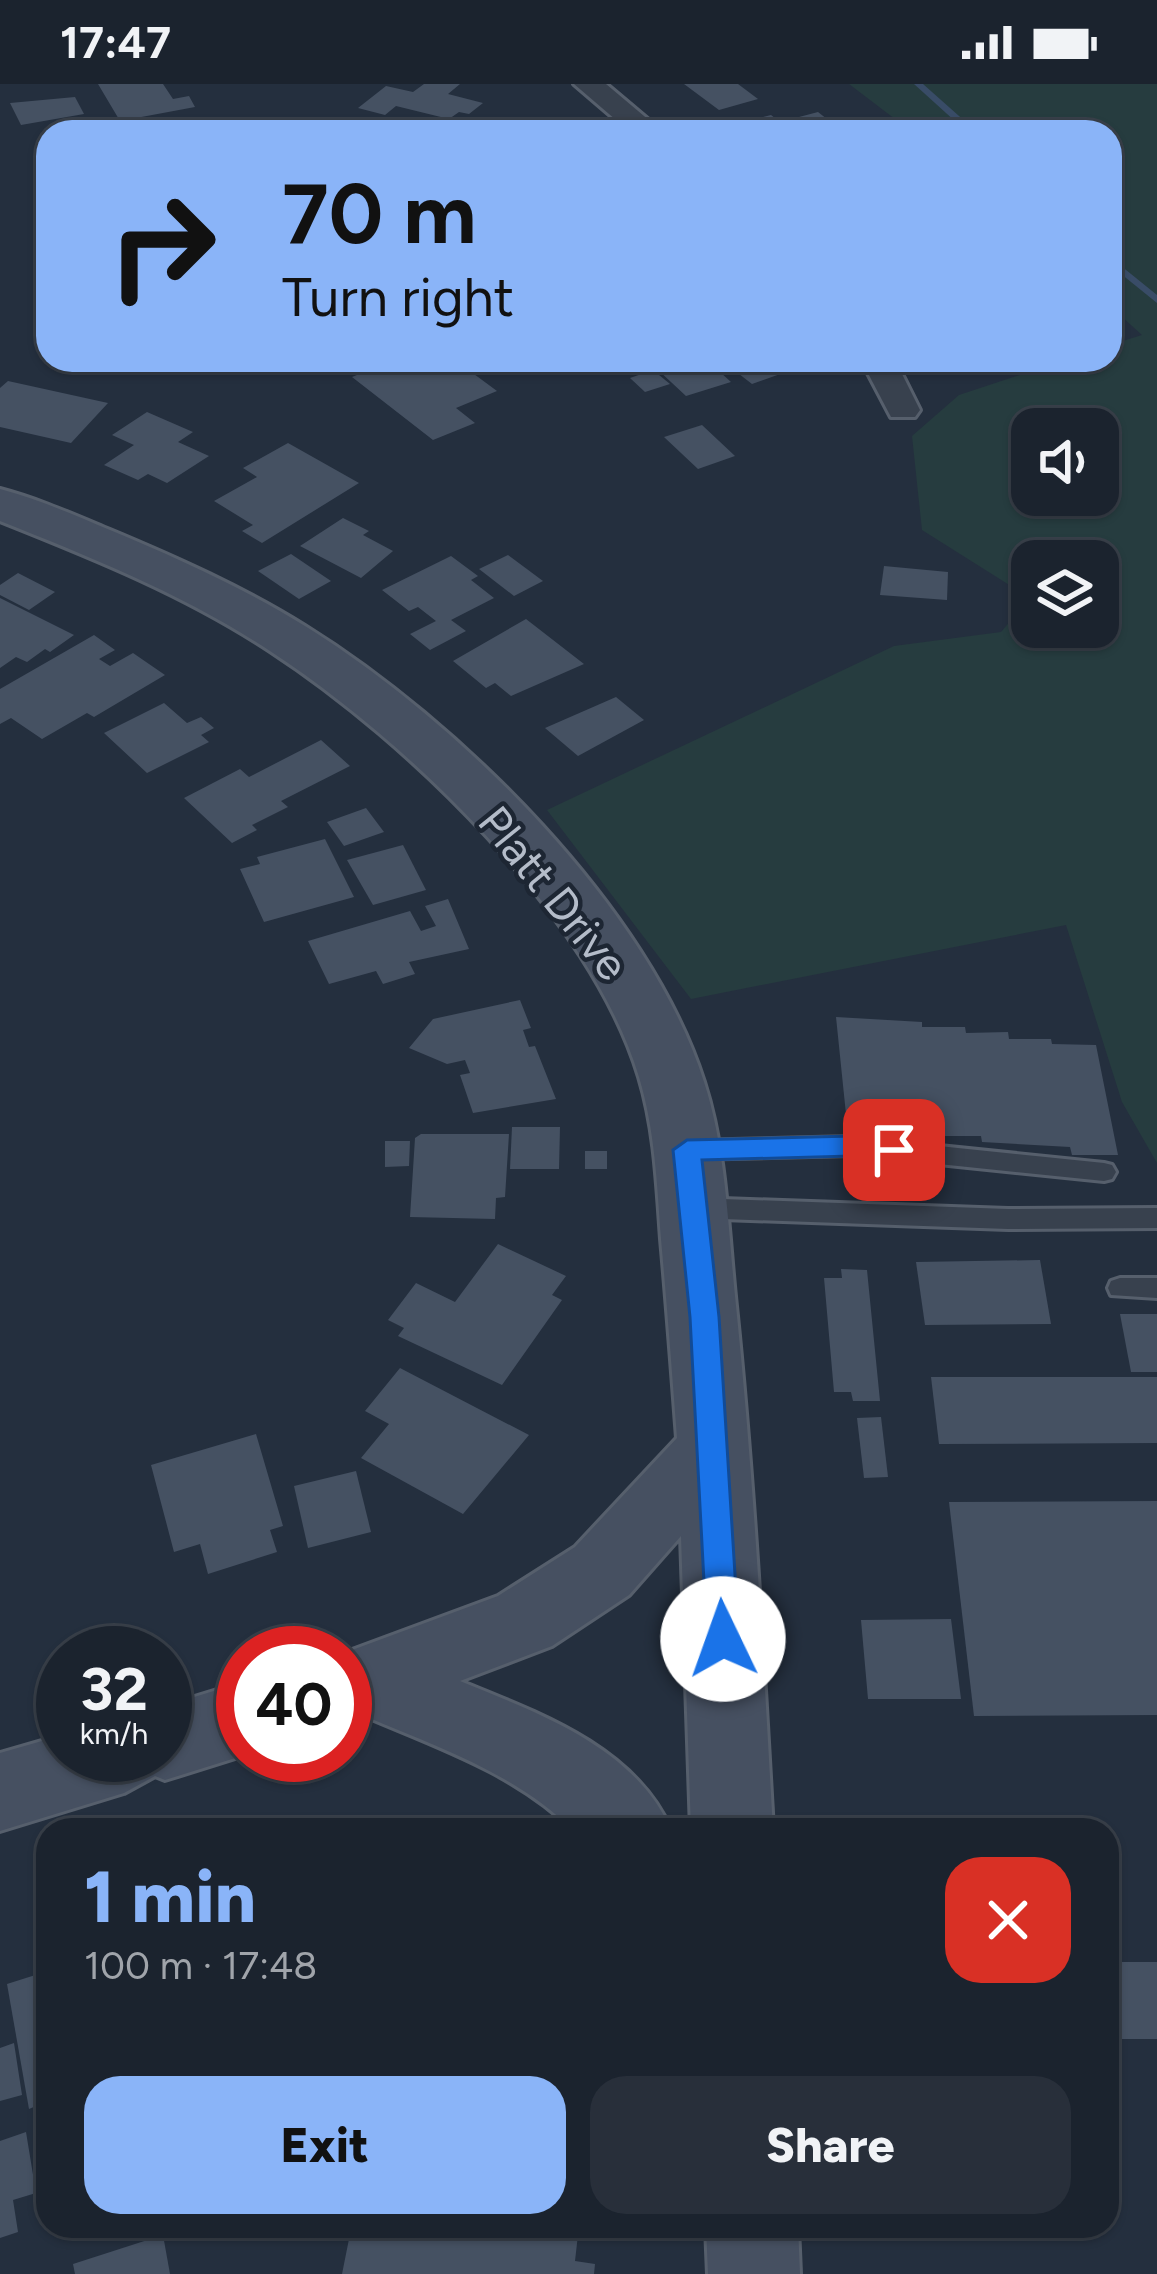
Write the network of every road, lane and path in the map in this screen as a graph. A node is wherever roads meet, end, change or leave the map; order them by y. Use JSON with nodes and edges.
{"nodes":[{"id":1,"x":588,"y":84,"type":"edge"},
{"id":2,"x":633,"y":120,"type":"edge"},
{"id":3,"x":884,"y":372,"type":"edge"},
{"id":4,"x":903,"y":410,"type":"dead end"},
{"id":5,"x":0,"y":504,"type":"edge"},
{"id":6,"x":687,"y":1150,"type":"junction"},
{"id":7,"x":1104,"y":1172,"type":"dead end"},
{"id":8,"x":693,"y":1208,"type":"junction"},
{"id":9,"x":1157,"y":1218,"type":"edge"},
{"id":10,"x":1120,"y":1288,"type":"dead end"},
{"id":11,"x":1157,"y":1288,"type":"edge"},
{"id":12,"x":714,"y":1448,"type":"junction"},
{"id":13,"x":372,"y":1680,"type":"edge"},
{"id":14,"x":372,"y":1690,"type":"edge"},
{"id":15,"x":36,"y":1781,"type":"edge"},
{"id":16,"x":0,"y":1792,"type":"edge"},
{"id":17,"x":618,"y":1818,"type":"edge"},
{"id":18,"x":731,"y":1818,"type":"edge"},
{"id":19,"x":752,"y":2238,"type":"edge"},
{"id":20,"x":754,"y":2274,"type":"edge"}],
"edges":[{"from":1,"to":2,"type":"street"},
{"from":3,"to":4,"type":"street"},
{"from":5,"to":6,"type":"street","name":"Platt Drive"},
{"from":6,"to":7,"type":"lane"},
{"from":6,"to":8,"type":"street","name":"Platt Drive"},
{"from":8,"to":9,"type":"lane"},
{"from":8,"to":12,"type":"street","name":"Platt Drive"},
{"from":10,"to":11,"type":"lane"},
{"from":12,"to":13,"type":"street"},
{"from":12,"to":18,"type":"street","name":"Platt Drive"},
{"from":14,"to":17,"type":"street"},
{"from":15,"to":16,"type":"street"},
{"from":19,"to":20,"type":"street"}]}
